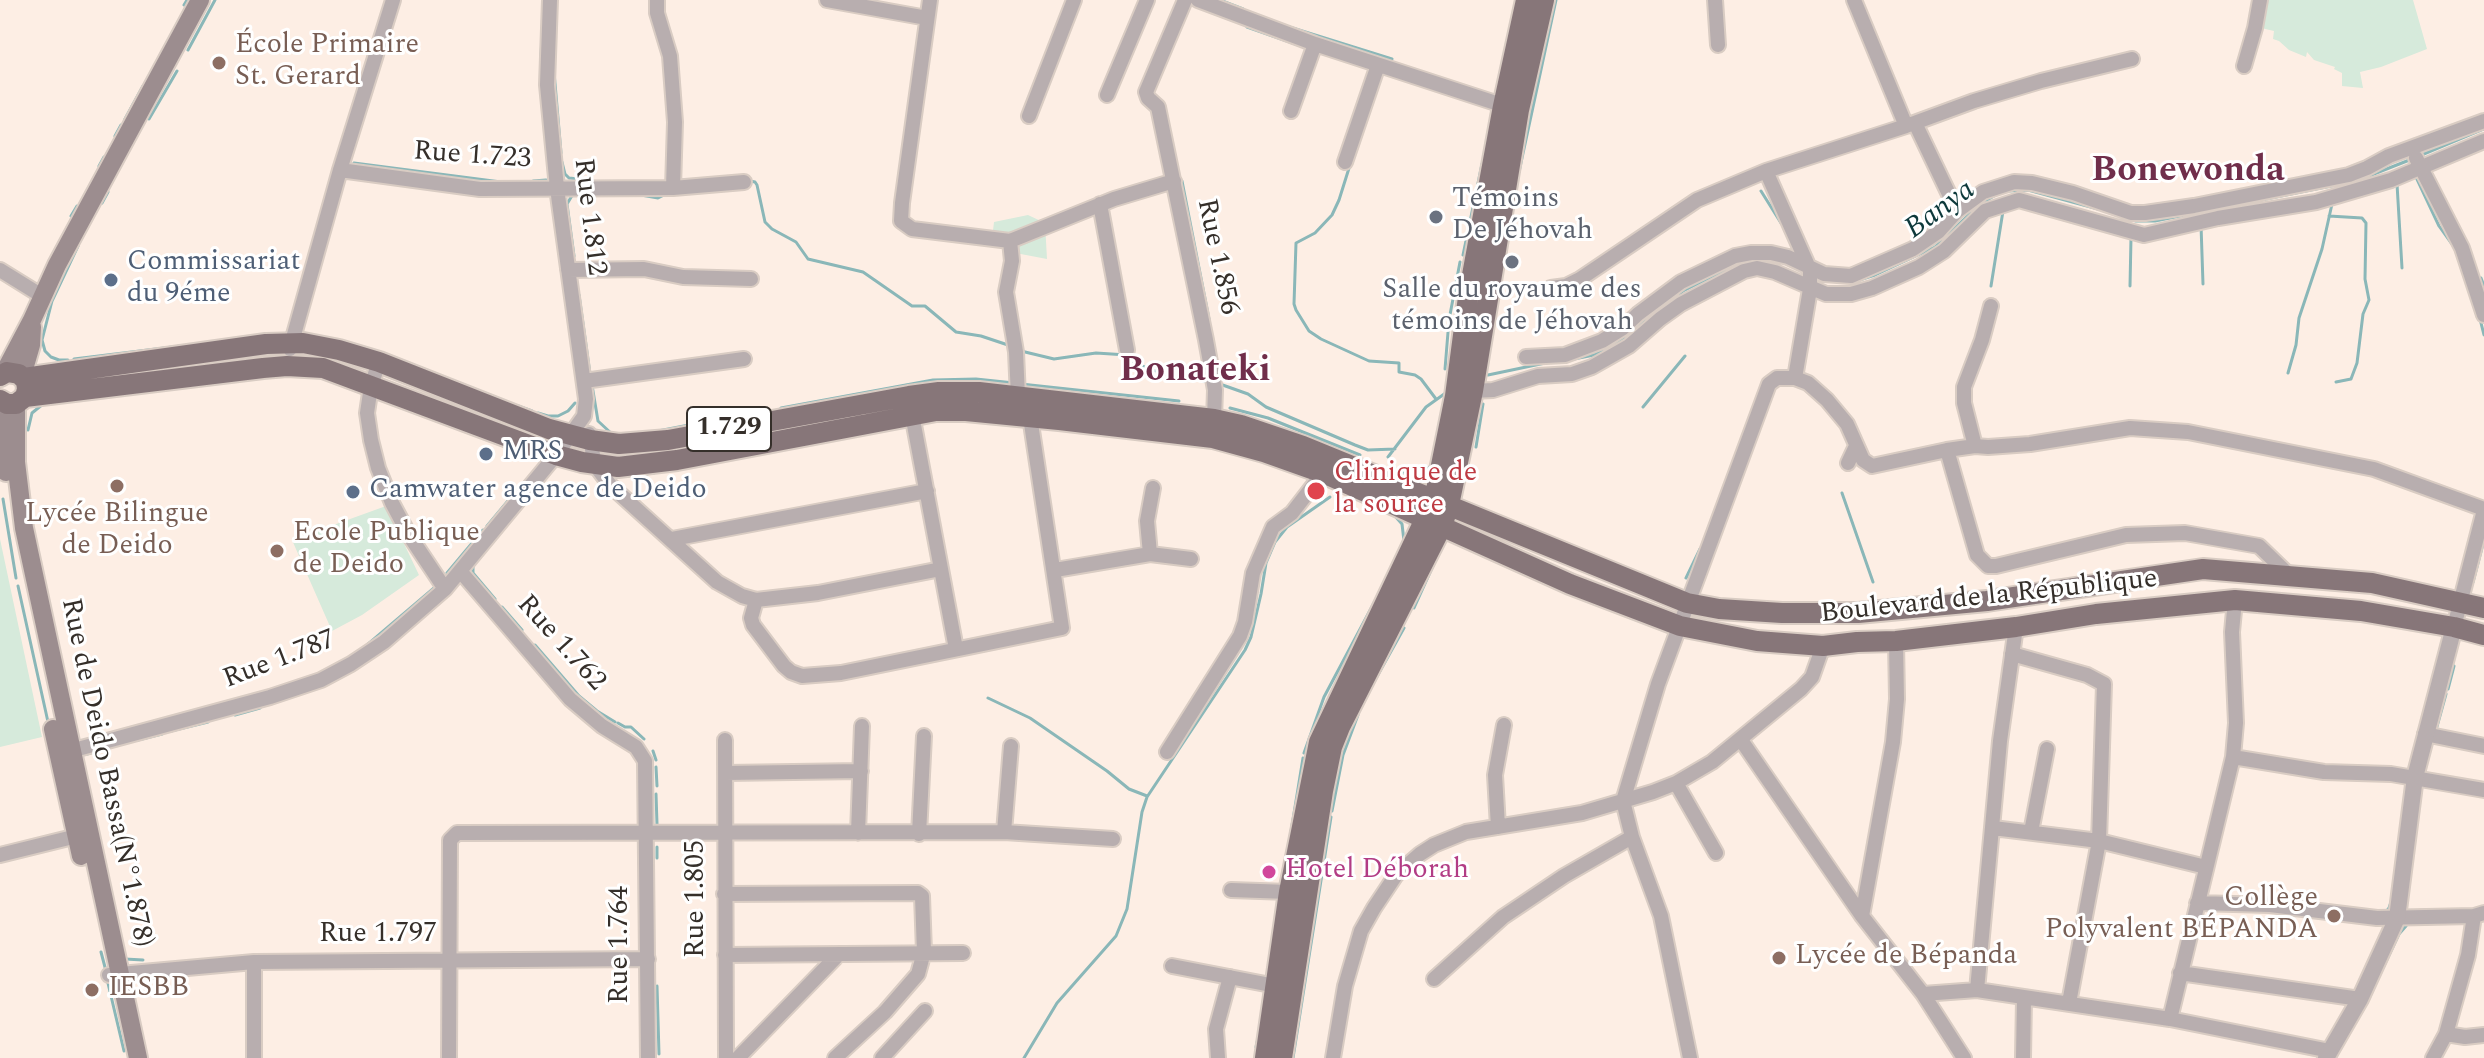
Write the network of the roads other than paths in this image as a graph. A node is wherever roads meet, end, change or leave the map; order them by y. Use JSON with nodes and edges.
{"nodes":[{"id":1,"x":200,"y":0,"type":"edge"},
{"id":2,"x":393,"y":0,"type":"edge"},
{"id":3,"x":550,"y":0,"type":"edge"},
{"id":4,"x":657,"y":0,"type":"edge"},
{"id":5,"x":827,"y":0,"type":"edge"},
{"id":6,"x":930,"y":0,"type":"edge"},
{"id":7,"x":1074,"y":0,"type":"edge"},
{"id":8,"x":1147,"y":0,"type":"edge"},
{"id":9,"x":1185,"y":0,"type":"edge"},
{"id":10,"x":1198,"y":0,"type":"edge"},
{"id":11,"x":1526,"y":0,"type":"edge"},
{"id":12,"x":1544,"y":0,"type":"edge"},
{"id":13,"x":1715,"y":0,"type":"edge"},
{"id":14,"x":1854,"y":0,"type":"edge"},
{"id":15,"x":2260,"y":0,"type":"edge"},
{"id":16,"x":927,"y":18,"type":"junction"},
{"id":17,"x":1315,"y":44,"type":"junction"},
{"id":18,"x":1718,"y":45,"type":"dead end"},
{"id":19,"x":2132,"y":59,"type":"dead end"},
{"id":20,"x":1378,"y":65,"type":"junction"},
{"id":21,"x":2244,"y":66,"type":"dead end"},
{"id":22,"x":1107,"y":95,"type":"dead end"},
{"id":23,"x":1511,"y":108,"type":"junction"},
{"id":24,"x":1291,"y":111,"type":"dead end"},
{"id":25,"x":1029,"y":116,"type":"dead end"},
{"id":26,"x":2484,"y":121,"type":"edge"},
{"id":27,"x":1911,"y":124,"type":"junction"},
{"id":28,"x":2484,"y":141,"type":"edge"},
{"id":29,"x":2416,"y":158,"type":"junction"},
{"id":30,"x":1345,"y":162,"type":"dead end"},
{"id":31,"x":340,"y":170,"type":"junction"},
{"id":32,"x":1766,"y":171,"type":"junction"},
{"id":33,"x":1174,"y":181,"type":"junction"},
{"id":34,"x":744,"y":182,"type":"dead end"},
{"id":35,"x":557,"y":188,"type":"junction"},
{"id":36,"x":673,"y":188,"type":"junction"},
{"id":37,"x":1100,"y":204,"type":"junction"},
{"id":38,"x":1957,"y":211,"type":"junction"},
{"id":39,"x":1010,"y":241,"type":"junction"},
{"id":40,"x":0,"y":270,"type":"edge"},
{"id":41,"x":568,"y":270,"type":"junction"},
{"id":42,"x":1809,"y":277,"type":"junction"},
{"id":43,"x":751,"y":279,"type":"dead end"},
{"id":44,"x":1551,"y":288,"type":"dead end"},
{"id":45,"x":42,"y":296,"type":"junction"},
{"id":46,"x":1991,"y":306,"type":"dead end"},
{"id":47,"x":2484,"y":315,"type":"edge"},
{"id":48,"x":291,"y":343,"type":"junction"},
{"id":49,"x":1127,"y":350,"type":"dead end"},
{"id":50,"x":1526,"y":357,"type":"dead end"},
{"id":51,"x":744,"y":359,"type":"dead end"},
{"id":52,"x":379,"y":362,"type":"junction"},
{"id":53,"x":287,"y":366,"type":"junction"},
{"id":54,"x":1795,"y":378,"type":"junction"},
{"id":55,"x":584,"y":381,"type":"junction"},
{"id":56,"x":371,"y":386,"type":"junction"},
{"id":57,"x":1018,"y":387,"type":"junction"},
{"id":58,"x":11,"y":389,"type":"edge"},
{"id":59,"x":1473,"y":391,"type":"junction"},
{"id":60,"x":484,"y":404,"type":"junction"},
{"id":61,"x":911,"y":406,"type":"junction"},
{"id":62,"x":1030,"y":417,"type":"junction"},
{"id":63,"x":1214,"y":419,"type":"junction"},
{"id":64,"x":476,"y":425,"type":"junction"},
{"id":65,"x":580,"y":438,"type":"junction"},
{"id":66,"x":1856,"y":446,"type":"junction"},
{"id":67,"x":1975,"y":446,"type":"junction"},
{"id":68,"x":1947,"y":450,"type":"junction"},
{"id":69,"x":556,"y":455,"type":"junction"},
{"id":70,"x":1848,"y":463,"type":"dead end"},
{"id":71,"x":595,"y":465,"type":"junction"},
{"id":72,"x":1323,"y":473,"type":"junction"},
{"id":73,"x":1439,"y":476,"type":"junction"},
{"id":74,"x":1153,"y":488,"type":"dead end"},
{"id":75,"x":927,"y":491,"type":"junction"},
{"id":76,"x":1399,"y":497,"type":"junction"},
{"id":77,"x":2484,"y":510,"type":"edge"},
{"id":78,"x":1438,"y":512,"type":"junction"},
{"id":79,"x":672,"y":539,"type":"junction"},
{"id":80,"x":1413,"y":546,"type":"junction"},
{"id":81,"x":1150,"y":554,"type":"junction"},
{"id":82,"x":1191,"y":559,"type":"dead end"},
{"id":83,"x":941,"y":569,"type":"junction"},
{"id":84,"x":1055,"y":570,"type":"junction"},
{"id":85,"x":461,"y":572,"type":"junction"},
{"id":86,"x":2290,"y":576,"type":"junction"},
{"id":87,"x":445,"y":589,"type":"junction"},
{"id":88,"x":756,"y":600,"type":"junction"},
{"id":89,"x":2235,"y":600,"type":"junction"},
{"id":90,"x":1687,"y":603,"type":"junction"},
{"id":91,"x":2458,"y":603,"type":"junction"},
{"id":92,"x":2484,"y":608,"type":"edge"},
{"id":93,"x":1680,"y":626,"type":"junction"},
{"id":94,"x":2016,"y":627,"type":"junction"},
{"id":95,"x":2454,"y":627,"type":"junction"},
{"id":96,"x":2484,"y":635,"type":"edge"},
{"id":97,"x":1896,"y":641,"type":"junction"},
{"id":98,"x":1823,"y":646,"type":"junction"},
{"id":99,"x":956,"y":649,"type":"junction"},
{"id":100,"x":2012,"y":654,"type":"junction"},
{"id":101,"x":1504,"y":725,"type":"dead end"},
{"id":102,"x":862,"y":726,"type":"dead end"},
{"id":103,"x":2425,"y":734,"type":"junction"},
{"id":104,"x":924,"y":736,"type":"dead end"},
{"id":105,"x":725,"y":740,"type":"dead end"},
{"id":106,"x":1741,"y":740,"type":"junction"},
{"id":107,"x":1011,"y":746,"type":"dead end"},
{"id":108,"x":2484,"y":746,"type":"edge"},
{"id":109,"x":2047,"y":749,"type":"dead end"},
{"id":110,"x":64,"y":752,"type":"junction"},
{"id":111,"x":1167,"y":752,"type":"dead end"},
{"id":112,"x":2233,"y":757,"type":"junction"},
{"id":113,"x":861,"y":771,"type":"junction"},
{"id":114,"x":726,"y":773,"type":"junction"},
{"id":115,"x":2415,"y":777,"type":"junction"},
{"id":116,"x":1676,"y":783,"type":"junction"},
{"id":117,"x":2484,"y":790,"type":"edge"},
{"id":118,"x":1623,"y":801,"type":"junction"},
{"id":119,"x":1498,"y":827,"type":"junction"},
{"id":120,"x":1993,"y":828,"type":"junction"},
{"id":121,"x":648,"y":831,"type":"junction"},
{"id":122,"x":1004,"y":832,"type":"junction"},
{"id":123,"x":2031,"y":832,"type":"junction"},
{"id":124,"x":724,"y":833,"type":"junction"},
{"id":125,"x":858,"y":833,"type":"junction"},
{"id":126,"x":919,"y":834,"type":"junction"},
{"id":127,"x":77,"y":836,"type":"junction"},
{"id":128,"x":1632,"y":837,"type":"junction"},
{"id":129,"x":1113,"y":839,"type":"dead end"},
{"id":130,"x":2099,"y":841,"type":"junction"},
{"id":131,"x":1716,"y":853,"type":"dead end"},
{"id":132,"x":0,"y":855,"type":"edge"},
{"id":133,"x":2206,"y":867,"type":"junction"},
{"id":134,"x":1231,"y":890,"type":"dead end"},
{"id":135,"x":1289,"y":892,"type":"junction"},
{"id":136,"x":724,"y":894,"type":"junction"},
{"id":137,"x":2197,"y":903,"type":"junction"},
{"id":138,"x":2479,"y":915,"type":"edge"},
{"id":139,"x":1862,"y":916,"type":"junction"},
{"id":140,"x":2397,"y":918,"type":"junction"},
{"id":141,"x":924,"y":952,"type":"junction"},
{"id":142,"x":963,"y":953,"type":"dead end"},
{"id":143,"x":839,"y":954,"type":"junction"},
{"id":144,"x":725,"y":955,"type":"junction"},
{"id":145,"x":648,"y":959,"type":"junction"},
{"id":146,"x":254,"y":962,"type":"junction"},
{"id":147,"x":450,"y":962,"type":"junction"},
{"id":148,"x":1172,"y":966,"type":"dead end"},
{"id":149,"x":2180,"y":973,"type":"junction"},
{"id":150,"x":114,"y":974,"type":"junction"},
{"id":151,"x":1230,"y":977,"type":"junction"},
{"id":152,"x":1434,"y":979,"type":"dead end"},
{"id":153,"x":1276,"y":986,"type":"junction"},
{"id":154,"x":1977,"y":990,"type":"junction"},
{"id":155,"x":1923,"y":994,"type":"junction"},
{"id":156,"x":2024,"y":998,"type":"junction"},
{"id":157,"x":2360,"y":999,"type":"junction"},
{"id":158,"x":2069,"y":1003,"type":"junction"},
{"id":159,"x":925,"y":1011,"type":"dead end"},
{"id":160,"x":2170,"y":1019,"type":"junction"},
{"id":161,"x":2446,"y":1034,"type":"junction"},
{"id":162,"x":2484,"y":1035,"type":"edge"},
{"id":163,"x":2328,"y":1054,"type":"edge"},
{"id":164,"x":127,"y":1058,"type":"edge"},
{"id":165,"x":138,"y":1058,"type":"edge"},
{"id":166,"x":254,"y":1058,"type":"edge"},
{"id":167,"x":449,"y":1058,"type":"edge"},
{"id":168,"x":648,"y":1058,"type":"edge"},
{"id":169,"x":726,"y":1058,"type":"edge"},
{"id":170,"x":738,"y":1058,"type":"edge"},
{"id":171,"x":835,"y":1058,"type":"edge"},
{"id":172,"x":882,"y":1058,"type":"edge"},
{"id":173,"x":1218,"y":1058,"type":"edge"},
{"id":174,"x":1265,"y":1058,"type":"edge"},
{"id":175,"x":1282,"y":1058,"type":"edge"},
{"id":176,"x":1333,"y":1058,"type":"edge"},
{"id":177,"x":1690,"y":1058,"type":"edge"},
{"id":178,"x":1964,"y":1058,"type":"edge"},
{"id":179,"x":2023,"y":1058,"type":"edge"},
{"id":180,"x":2433,"y":1058,"type":"edge"}],
"edges":[{"from":1,"to":45,"type":"main road","name":"Rue de Deido Bassa(N°1.878)"},
{"from":2,"to":31,"type":"street"},
{"from":3,"to":35,"type":"street","name":"Rue 1.812"},
{"from":4,"to":36,"type":"street"},
{"from":5,"to":16,"type":"street"},
{"from":6,"to":16,"type":"street"},
{"from":7,"to":25,"type":"street"},
{"from":8,"to":22,"type":"street"},
{"from":9,"to":33,"type":"street","name":"Rue 1.856"},
{"from":10,"to":17,"type":"street"},
{"from":11,"to":23,"type":"main road"},
{"from":12,"to":23,"type":"main road"},
{"from":13,"to":18,"type":"street"},
{"from":14,"to":27,"type":"street"},
{"from":15,"to":21,"type":"street"},
{"from":16,"to":39,"type":"street"},
{"from":17,"to":20,"type":"street"},
{"from":17,"to":24,"type":"street"},
{"from":19,"to":27,"type":"street"},
{"from":20,"to":23,"type":"street"},
{"from":20,"to":30,"type":"street"},
{"from":23,"to":59,"type":"main road"},
{"from":23,"to":73,"type":"main road"},
{"from":26,"to":29,"type":"street"},
{"from":27,"to":32,"type":"street"},
{"from":27,"to":38,"type":"street"},
{"from":28,"to":29,"type":"street"},
{"from":29,"to":38,"type":"street"},
{"from":29,"to":42,"type":"street"},
{"from":29,"to":47,"type":"street"},
{"from":31,"to":35,"type":"street","name":"Rue 1.723"},
{"from":31,"to":48,"type":"street"},
{"from":32,"to":42,"type":"street"},
{"from":32,"to":44,"type":"street"},
{"from":33,"to":37,"type":"street"},
{"from":33,"to":63,"type":"street","name":"Rue 1.856"},
{"from":34,"to":36,"type":"street","name":"Rue 1.723"},
{"from":35,"to":36,"type":"street","name":"Rue 1.723"},
{"from":35,"to":41,"type":"street","name":"Rue 1.812"},
{"from":37,"to":39,"type":"street"},
{"from":37,"to":49,"type":"street"},
{"from":38,"to":42,"type":"street"},
{"from":39,"to":57,"type":"street"},
{"from":40,"to":45,"type":"street"},
{"from":41,"to":43,"type":"street"},
{"from":41,"to":55,"type":"street","name":"Rue 1.812"},
{"from":42,"to":50,"type":"street"},
{"from":42,"to":54,"type":"street"},
{"from":42,"to":59,"type":"street"},
{"from":45,"to":58,"type":"main road","name":"Rue de Deido Bassa(N°1.878)"},
{"from":46,"to":67,"type":"street"},
{"from":48,"to":52,"type":"main road","name":"Boulevard de la République","number":"1.729"},
{"from":48,"to":53,"type":"street"},
{"from":48,"to":58,"type":"main road","name":"Boulevard de la République","number":"1.729"},
{"from":51,"to":55,"type":"street"},
{"from":52,"to":56,"type":"street"},
{"from":52,"to":60,"type":"main road","name":"Boulevard de la République","number":"1.729"},
{"from":53,"to":56,"type":"main road","name":"Boulevard de la République","number":"1.729"},
{"from":53,"to":58,"type":"main road","name":"Boulevard de la République","number":"1.729"},
{"from":54,"to":66,"type":"street"},
{"from":54,"to":90,"type":"street"},
{"from":55,"to":65,"type":"street","name":"Rue 1.812"},
{"from":56,"to":64,"type":"main road","name":"Boulevard de la République","number":"1.729"},
{"from":56,"to":87,"type":"street"},
{"from":57,"to":61,"type":"main road","name":"Boulevard de la République","number":"1.729"},
{"from":57,"to":63,"type":"main road","name":"Boulevard de la République","number":"1.729"},
{"from":58,"to":110,"type":"main road","name":"Rue de Deido Bassa(N°1.878)"},
{"from":59,"to":78,"type":"main road"},
{"from":60,"to":64,"type":"main road"},
{"from":60,"to":65,"type":"main road","name":"Boulevard de la République","number":"1.729"},
{"from":61,"to":62,"type":"main road","name":"Boulevard de la République","number":"1.729"},
{"from":61,"to":65,"type":"main road","name":"Boulevard de la République","number":"1.729"},
{"from":61,"to":71,"type":"main road","name":"Boulevard de la République","number":"1.729"},
{"from":61,"to":75,"type":"street"},
{"from":62,"to":72,"type":"main road","name":"Boulevard de la République","number":"1.729"},
{"from":62,"to":84,"type":"street"},
{"from":63,"to":76,"type":"main road","name":"Boulevard de la République","number":"1.729"},
{"from":64,"to":69,"type":"main road","name":"Boulevard de la République","number":"1.729"},
{"from":65,"to":69,"type":"street","name":"Rue 1.787"},
{"from":65,"to":71,"type":"street","name":"Rue 1.812"},
{"from":66,"to":68,"type":"street"},
{"from":66,"to":70,"type":"street"},
{"from":67,"to":68,"type":"street"},
{"from":67,"to":77,"type":"street"},
{"from":68,"to":86,"type":"street"},
{"from":69,"to":71,"type":"main road","name":"Boulevard de la République","number":"1.729"},
{"from":69,"to":85,"type":"street","name":"Rue 1.787"},
{"from":71,"to":79,"type":"street"},
{"from":72,"to":76,"type":"main road","name":"Boulevard de la République","number":"1.729"},
{"from":72,"to":111,"type":"street"},
{"from":73,"to":76,"type":"main road"},
{"from":73,"to":78,"type":"main road"},
{"from":74,"to":81,"type":"street"},
{"from":75,"to":79,"type":"street"},
{"from":75,"to":83,"type":"street"},
{"from":76,"to":78,"type":"main road","name":"Boulevard de la République","number":"1.729"},
{"from":76,"to":80,"type":"main road"},
{"from":77,"to":91,"type":"street"},
{"from":78,"to":80,"type":"main road"},
{"from":78,"to":90,"type":"main road","name":"Boulevard de la République"},
{"from":78,"to":93,"type":"main road","name":"Boulevard de la République"},
{"from":78,"to":175,"type":"main road"},
{"from":79,"to":88,"type":"street"},
{"from":80,"to":135,"type":"main road"},
{"from":81,"to":82,"type":"street"},
{"from":81,"to":84,"type":"street"},
{"from":83,"to":88,"type":"street"},
{"from":83,"to":99,"type":"street"},
{"from":84,"to":99,"type":"street"},
{"from":85,"to":87,"type":"street","name":"Rue 1.787"},
{"from":85,"to":121,"type":"street","name":"Rue 1.762"},
{"from":86,"to":90,"type":"main road","name":"Boulevard de la République"},
{"from":86,"to":91,"type":"main road","name":"Boulevard de la République"},
{"from":87,"to":110,"type":"street","name":"Rue 1.787"},
{"from":88,"to":99,"type":"street"},
{"from":89,"to":94,"type":"main road","name":"Boulevard de la République"},
{"from":89,"to":95,"type":"main road","name":"Boulevard de la République"},
{"from":89,"to":112,"type":"street"},
{"from":90,"to":93,"type":"street"},
{"from":91,"to":92,"type":"main road","name":"Boulevard de la République"},
{"from":91,"to":95,"type":"street"},
{"from":93,"to":98,"type":"main road","name":"Boulevard de la République"},
{"from":93,"to":118,"type":"street"},
{"from":94,"to":97,"type":"main road","name":"Boulevard de la République"},
{"from":94,"to":100,"type":"street"},
{"from":95,"to":96,"type":"main road","name":"Boulevard de la République"},
{"from":95,"to":103,"type":"street"},
{"from":97,"to":98,"type":"main road","name":"Boulevard de la République"},
{"from":97,"to":139,"type":"street"},
{"from":98,"to":106,"type":"street"},
{"from":100,"to":120,"type":"street"},
{"from":100,"to":130,"type":"street"},
{"from":101,"to":119,"type":"street"},
{"from":102,"to":113,"type":"street"},
{"from":103,"to":108,"type":"street"},
{"from":103,"to":115,"type":"street"},
{"from":104,"to":126,"type":"street"},
{"from":105,"to":114,"type":"street","name":"Rue 1.805"},
{"from":106,"to":116,"type":"street"},
{"from":106,"to":139,"type":"street"},
{"from":107,"to":122,"type":"street"},
{"from":109,"to":123,"type":"street"},
{"from":110,"to":127,"type":"main road","name":"Rue de Deido Bassa(N°1.878)"},
{"from":110,"to":150,"type":"main road","name":"Rue de Deido Bassa(N°1.878)"},
{"from":112,"to":115,"type":"street"},
{"from":112,"to":133,"type":"street"},
{"from":113,"to":114,"type":"street"},
{"from":113,"to":125,"type":"street"},
{"from":114,"to":124,"type":"street","name":"Rue 1.805"},
{"from":115,"to":117,"type":"street"},
{"from":115,"to":140,"type":"street"},
{"from":116,"to":118,"type":"street"},
{"from":116,"to":131,"type":"street"},
{"from":118,"to":119,"type":"street"},
{"from":118,"to":128,"type":"street"},
{"from":119,"to":176,"type":"street"},
{"from":120,"to":123,"type":"street"},
{"from":120,"to":154,"type":"street"},
{"from":121,"to":124,"type":"street"},
{"from":121,"to":145,"type":"street","name":"Rue 1.764"},
{"from":121,"to":147,"type":"street"},
{"from":122,"to":126,"type":"street"},
{"from":122,"to":129,"type":"street"},
{"from":123,"to":130,"type":"street"},
{"from":124,"to":125,"type":"street"},
{"from":124,"to":136,"type":"street","name":"Rue 1.805"},
{"from":125,"to":126,"type":"street"},
{"from":127,"to":132,"type":"street"},
{"from":127,"to":150,"type":"main road","name":"Rue de Deido Bassa(N°1.878)"},
{"from":128,"to":152,"type":"street"},
{"from":128,"to":177,"type":"street"},
{"from":130,"to":133,"type":"street"},
{"from":130,"to":158,"type":"street"},
{"from":133,"to":137,"type":"street"},
{"from":134,"to":135,"type":"street"},
{"from":135,"to":153,"type":"main road"},
{"from":136,"to":141,"type":"street"},
{"from":136,"to":144,"type":"street","name":"Rue 1.805"},
{"from":137,"to":140,"type":"street"},
{"from":137,"to":149,"type":"street"},
{"from":138,"to":140,"type":"street"},
{"from":138,"to":161,"type":"street"},
{"from":139,"to":155,"type":"street"},
{"from":140,"to":157,"type":"street"},
{"from":141,"to":142,"type":"street"},
{"from":141,"to":143,"type":"street"},
{"from":141,"to":171,"type":"street"},
{"from":143,"to":144,"type":"street"},
{"from":143,"to":170,"type":"street"},
{"from":144,"to":169,"type":"street","name":"Rue 1.805"},
{"from":145,"to":147,"type":"street","name":"Rue 1.797"},
{"from":145,"to":168,"type":"street","name":"Rue 1.764"},
{"from":146,"to":147,"type":"street","name":"Rue 1.797"},
{"from":146,"to":150,"type":"street","name":"Rue 1.797"},
{"from":146,"to":166,"type":"street"},
{"from":147,"to":167,"type":"street"},
{"from":148,"to":151,"type":"street"},
{"from":149,"to":157,"type":"street"},
{"from":149,"to":160,"type":"street"},
{"from":150,"to":164,"type":"main road","name":"Rue de Deido Bassa(N°1.878)"},
{"from":150,"to":165,"type":"main road","name":"Rue de Deido Bassa(N°1.878)"},
{"from":151,"to":153,"type":"street"},
{"from":151,"to":173,"type":"street"},
{"from":153,"to":174,"type":"main road"},
{"from":154,"to":155,"type":"street"},
{"from":154,"to":156,"type":"street"},
{"from":155,"to":178,"type":"street"},
{"from":156,"to":158,"type":"street"},
{"from":156,"to":179,"type":"street"},
{"from":157,"to":163,"type":"street"},
{"from":158,"to":160,"type":"street"},
{"from":159,"to":172,"type":"street"},
{"from":160,"to":163,"type":"street"},
{"from":161,"to":162,"type":"street"},
{"from":161,"to":180,"type":"street"}]}
